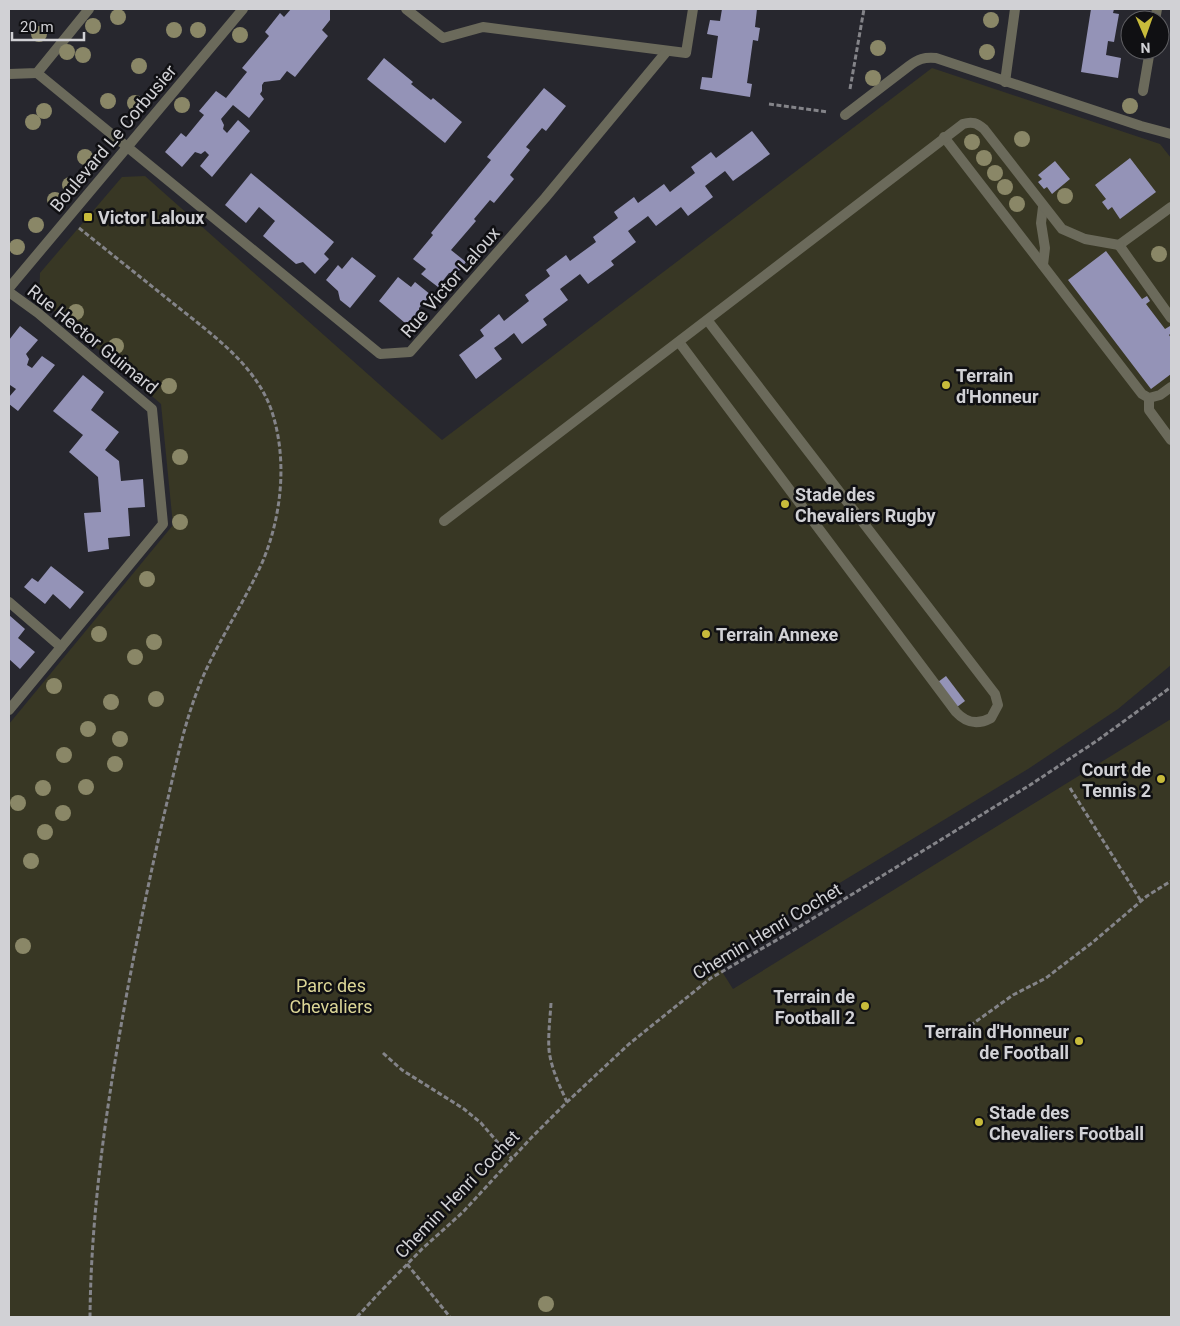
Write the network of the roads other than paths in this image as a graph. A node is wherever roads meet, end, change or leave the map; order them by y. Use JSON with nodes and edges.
{"nodes":[{"id":1,"x":89,"y":9,"type":"edge"},
{"id":2,"x":242,"y":9,"type":"edge"},
{"id":3,"x":406,"y":9,"type":"edge"},
{"id":4,"x":693,"y":9,"type":"edge"},
{"id":5,"x":1015,"y":9,"type":"edge"},
{"id":6,"x":667,"y":51,"type":"junction"},
{"id":7,"x":1148,"y":60,"type":"edge"},
{"id":8,"x":9,"y":74,"type":"edge"},
{"id":9,"x":37,"y":74,"type":"junction"},
{"id":10,"x":1005,"y":82,"type":"junction"},
{"id":11,"x":1142,"y":90,"type":"dead end"},
{"id":12,"x":845,"y":115,"type":"road end"},
{"id":13,"x":1171,"y":134,"type":"edge"},
{"id":14,"x":944,"y":137,"type":"junction"},
{"id":15,"x":127,"y":146,"type":"junction"},
{"id":16,"x":1043,"y":207,"type":"junction"},
{"id":17,"x":1171,"y":207,"type":"edge"},
{"id":18,"x":1120,"y":245,"type":"junction"},
{"id":19,"x":1043,"y":265,"type":"junction"},
{"id":20,"x":9,"y":288,"type":"edge"},
{"id":21,"x":9,"y":292,"type":"edge"},
{"id":22,"x":1171,"y":318,"type":"edge"},
{"id":23,"x":708,"y":321,"type":"junction"},
{"id":24,"x":679,"y":342,"type":"junction"},
{"id":25,"x":1171,"y":388,"type":"edge"},
{"id":26,"x":1149,"y":398,"type":"junction"},
{"id":27,"x":1171,"y":440,"type":"edge"},
{"id":28,"x":444,"y":522,"type":"dead end"},
{"id":29,"x":9,"y":602,"type":"edge"},
{"id":30,"x":61,"y":647,"type":"junction"},
{"id":31,"x":9,"y":710,"type":"edge"}],
"edges":[{"from":1,"to":9,"type":"street"},
{"from":2,"to":15,"type":"street","name":"Boulevard Le Corbusier"},
{"from":3,"to":6,"type":"street"},
{"from":4,"to":6,"type":"street"},
{"from":5,"to":10,"type":"street"},
{"from":6,"to":15,"type":"street","name":"Rue Victor Laloux"},
{"from":7,"to":11,"type":"street"},
{"from":8,"to":9,"type":"street"},
{"from":9,"to":15,"type":"street","name":"Rue Victor Laloux"},
{"from":10,"to":12,"type":"street"},
{"from":10,"to":13,"type":"street"},
{"from":14,"to":16,"type":"street"},
{"from":14,"to":19,"type":"street"},
{"from":14,"to":23,"type":"street"},
{"from":15,"to":20,"type":"street","name":"Boulevard Le Corbusier"},
{"from":16,"to":18,"type":"street"},
{"from":16,"to":19,"type":"street"},
{"from":17,"to":18,"type":"street"},
{"from":18,"to":22,"type":"street"},
{"from":19,"to":26,"type":"street"},
{"from":21,"to":30,"type":"street","name":"Rue Hector Guimard"},
{"from":23,"to":24,"type":"street"},
{"from":23,"to":24,"type":"street"},
{"from":24,"to":28,"type":"street"},
{"from":25,"to":26,"type":"street"},
{"from":26,"to":27,"type":"street"},
{"from":29,"to":30,"type":"street"},
{"from":30,"to":31,"type":"street","name":"Rue Hector Guimard"}]}
